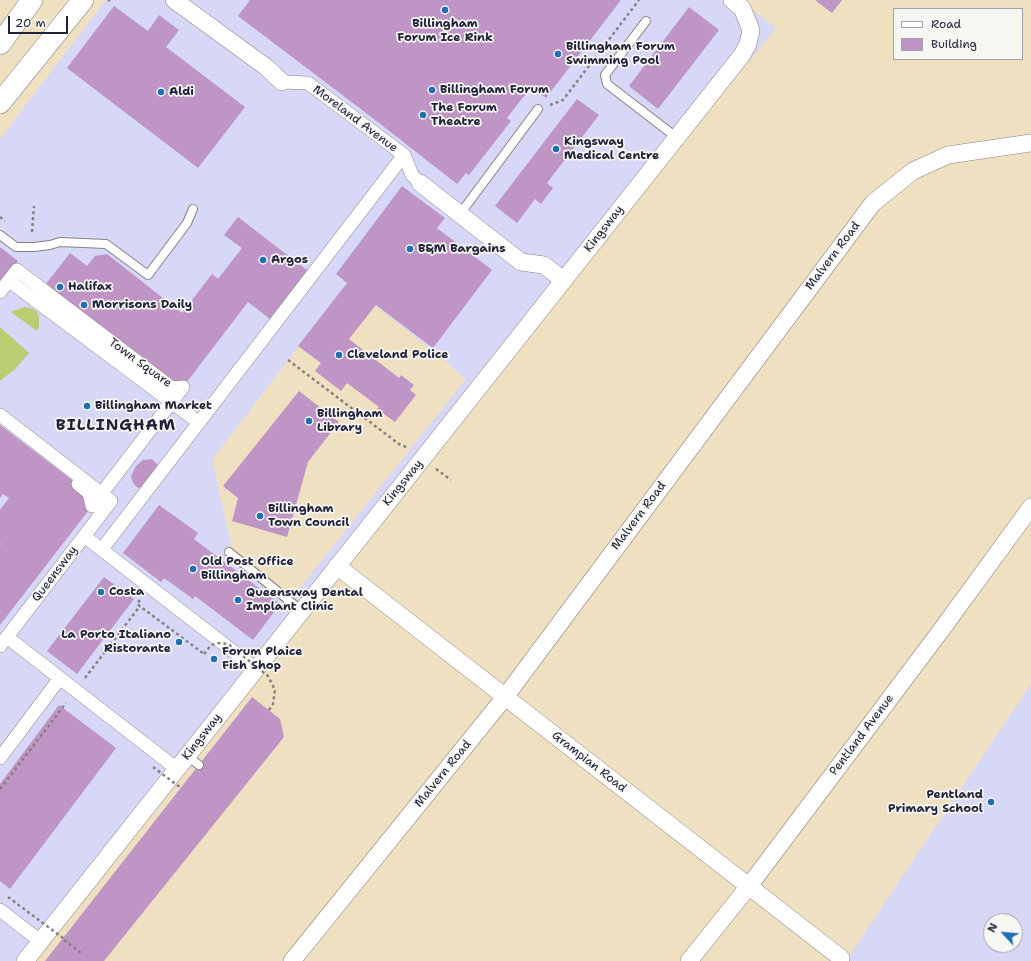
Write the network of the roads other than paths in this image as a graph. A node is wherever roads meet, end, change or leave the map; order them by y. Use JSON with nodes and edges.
{"nodes":[{"id":1,"x":32,"y":0,"type":"edge"},
{"id":2,"x":83,"y":0,"type":"edge"},
{"id":3,"x":174,"y":0,"type":"edge"},
{"id":4,"x":732,"y":0,"type":"edge"},
{"id":5,"x":646,"y":21,"type":"dead end"},
{"id":6,"x":0,"y":44,"type":"edge"},
{"id":7,"x":282,"y":82,"type":"joint"},
{"id":8,"x":0,"y":103,"type":"edge"},
{"id":9,"x":538,"y":109,"type":"road end"},
{"id":10,"x":676,"y":137,"type":"junction"},
{"id":11,"x":1031,"y":143,"type":"edge"},
{"id":12,"x":404,"y":155,"type":"junction"},
{"id":13,"x":420,"y":183,"type":"joint"},
{"id":14,"x":193,"y":209,"type":"dead end"},
{"id":15,"x":460,"y":214,"type":"junction"},
{"id":16,"x":0,"y":235,"type":"edge"},
{"id":17,"x":20,"y":272,"type":"junction"},
{"id":18,"x":563,"y":280,"type":"junction"},
{"id":19,"x":12,"y":283,"type":"junction"},
{"id":20,"x":0,"y":292,"type":"edge"},
{"id":21,"x":0,"y":299,"type":"edge"},
{"id":22,"x":172,"y":402,"type":"junction"},
{"id":23,"x":0,"y":415,"type":"edge"},
{"id":24,"x":198,"y":422,"type":"junction"},
{"id":25,"x":0,"y":425,"type":"edge"},
{"id":26,"x":106,"y":497,"type":"junction"},
{"id":27,"x":1031,"y":507,"type":"edge"},
{"id":28,"x":84,"y":536,"type":"junction"},
{"id":29,"x":102,"y":549,"type":"junction"},
{"id":30,"x":229,"y":552,"type":"dead end"},
{"id":31,"x":337,"y":566,"type":"junction"},
{"id":32,"x":302,"y":610,"type":"junction"},
{"id":33,"x":3,"y":642,"type":"edge"},
{"id":34,"x":256,"y":669,"type":"junction"},
{"id":35,"x":60,"y":678,"type":"junction"},
{"id":36,"x":505,"y":697,"type":"junction"},
{"id":37,"x":0,"y":758,"type":"edge"},
{"id":38,"x":187,"y":763,"type":"junction"},
{"id":39,"x":749,"y":886,"type":"junction"},
{"id":40,"x":0,"y":910,"type":"edge"},
{"id":41,"x":40,"y":941,"type":"junction"},
{"id":42,"x":841,"y":958,"type":"dead end"},
{"id":43,"x":25,"y":961,"type":"edge"},
{"id":44,"x":292,"y":961,"type":"edge"},
{"id":45,"x":689,"y":961,"type":"edge"}],
"edges":[{"from":1,"to":6,"type":"street"},
{"from":2,"to":8,"type":"street"},
{"from":3,"to":7,"type":"street","name":"Moreland Avenue"},
{"from":4,"to":10,"type":"street","name":"Kingsway"},
{"from":5,"to":10,"type":"lane"},
{"from":7,"to":12,"type":"street","name":"Moreland Avenue"},
{"from":9,"to":15,"type":"lane"},
{"from":10,"to":18,"type":"street","name":"Kingsway"},
{"from":11,"to":36,"type":"street","name":"Malvern Road"},
{"from":12,"to":13,"type":"street","name":"Moreland Avenue"},
{"from":12,"to":24,"type":"street"},
{"from":13,"to":15,"type":"street","name":"Moreland Avenue"},
{"from":14,"to":16,"type":"lane"},
{"from":15,"to":18,"type":"street","name":"Moreland Avenue"},
{"from":17,"to":19,"type":"street"},
{"from":17,"to":20,"type":"street"},
{"from":17,"to":22,"type":"street","name":"Town Square"},
{"from":18,"to":31,"type":"street","name":"Kingsway"},
{"from":19,"to":21,"type":"street"},
{"from":19,"to":22,"type":"street"},
{"from":22,"to":24,"type":"street"},
{"from":22,"to":26,"type":"street","name":"Town Square"},
{"from":23,"to":26,"type":"street"},
{"from":24,"to":29,"type":"street"},
{"from":25,"to":26,"type":"street","name":"Town Square"},
{"from":26,"to":28,"type":"street","name":"Queensway"},
{"from":27,"to":39,"type":"street","name":"Pentland Avenue"},
{"from":28,"to":29,"type":"street"},
{"from":28,"to":33,"type":"street","name":"Queensway"},
{"from":29,"to":34,"type":"street"},
{"from":30,"to":32,"type":"lane"},
{"from":31,"to":32,"type":"street","name":"Kingsway"},
{"from":31,"to":36,"type":"street","name":"Grampian Road"},
{"from":32,"to":34,"type":"street","name":"Kingsway"},
{"from":33,"to":35,"type":"street"},
{"from":34,"to":38,"type":"street","name":"Kingsway"},
{"from":35,"to":37,"type":"street"},
{"from":35,"to":38,"type":"street"},
{"from":36,"to":39,"type":"street","name":"Grampian Road"},
{"from":36,"to":44,"type":"street","name":"Malvern Road"},
{"from":38,"to":41,"type":"street","name":"Kingsway"},
{"from":39,"to":42,"type":"street","name":"Grampian Road"},
{"from":39,"to":45,"type":"street","name":"Pentland Avenue"},
{"from":40,"to":41,"type":"street"},
{"from":41,"to":43,"type":"street","name":"Kingsway"}]}
